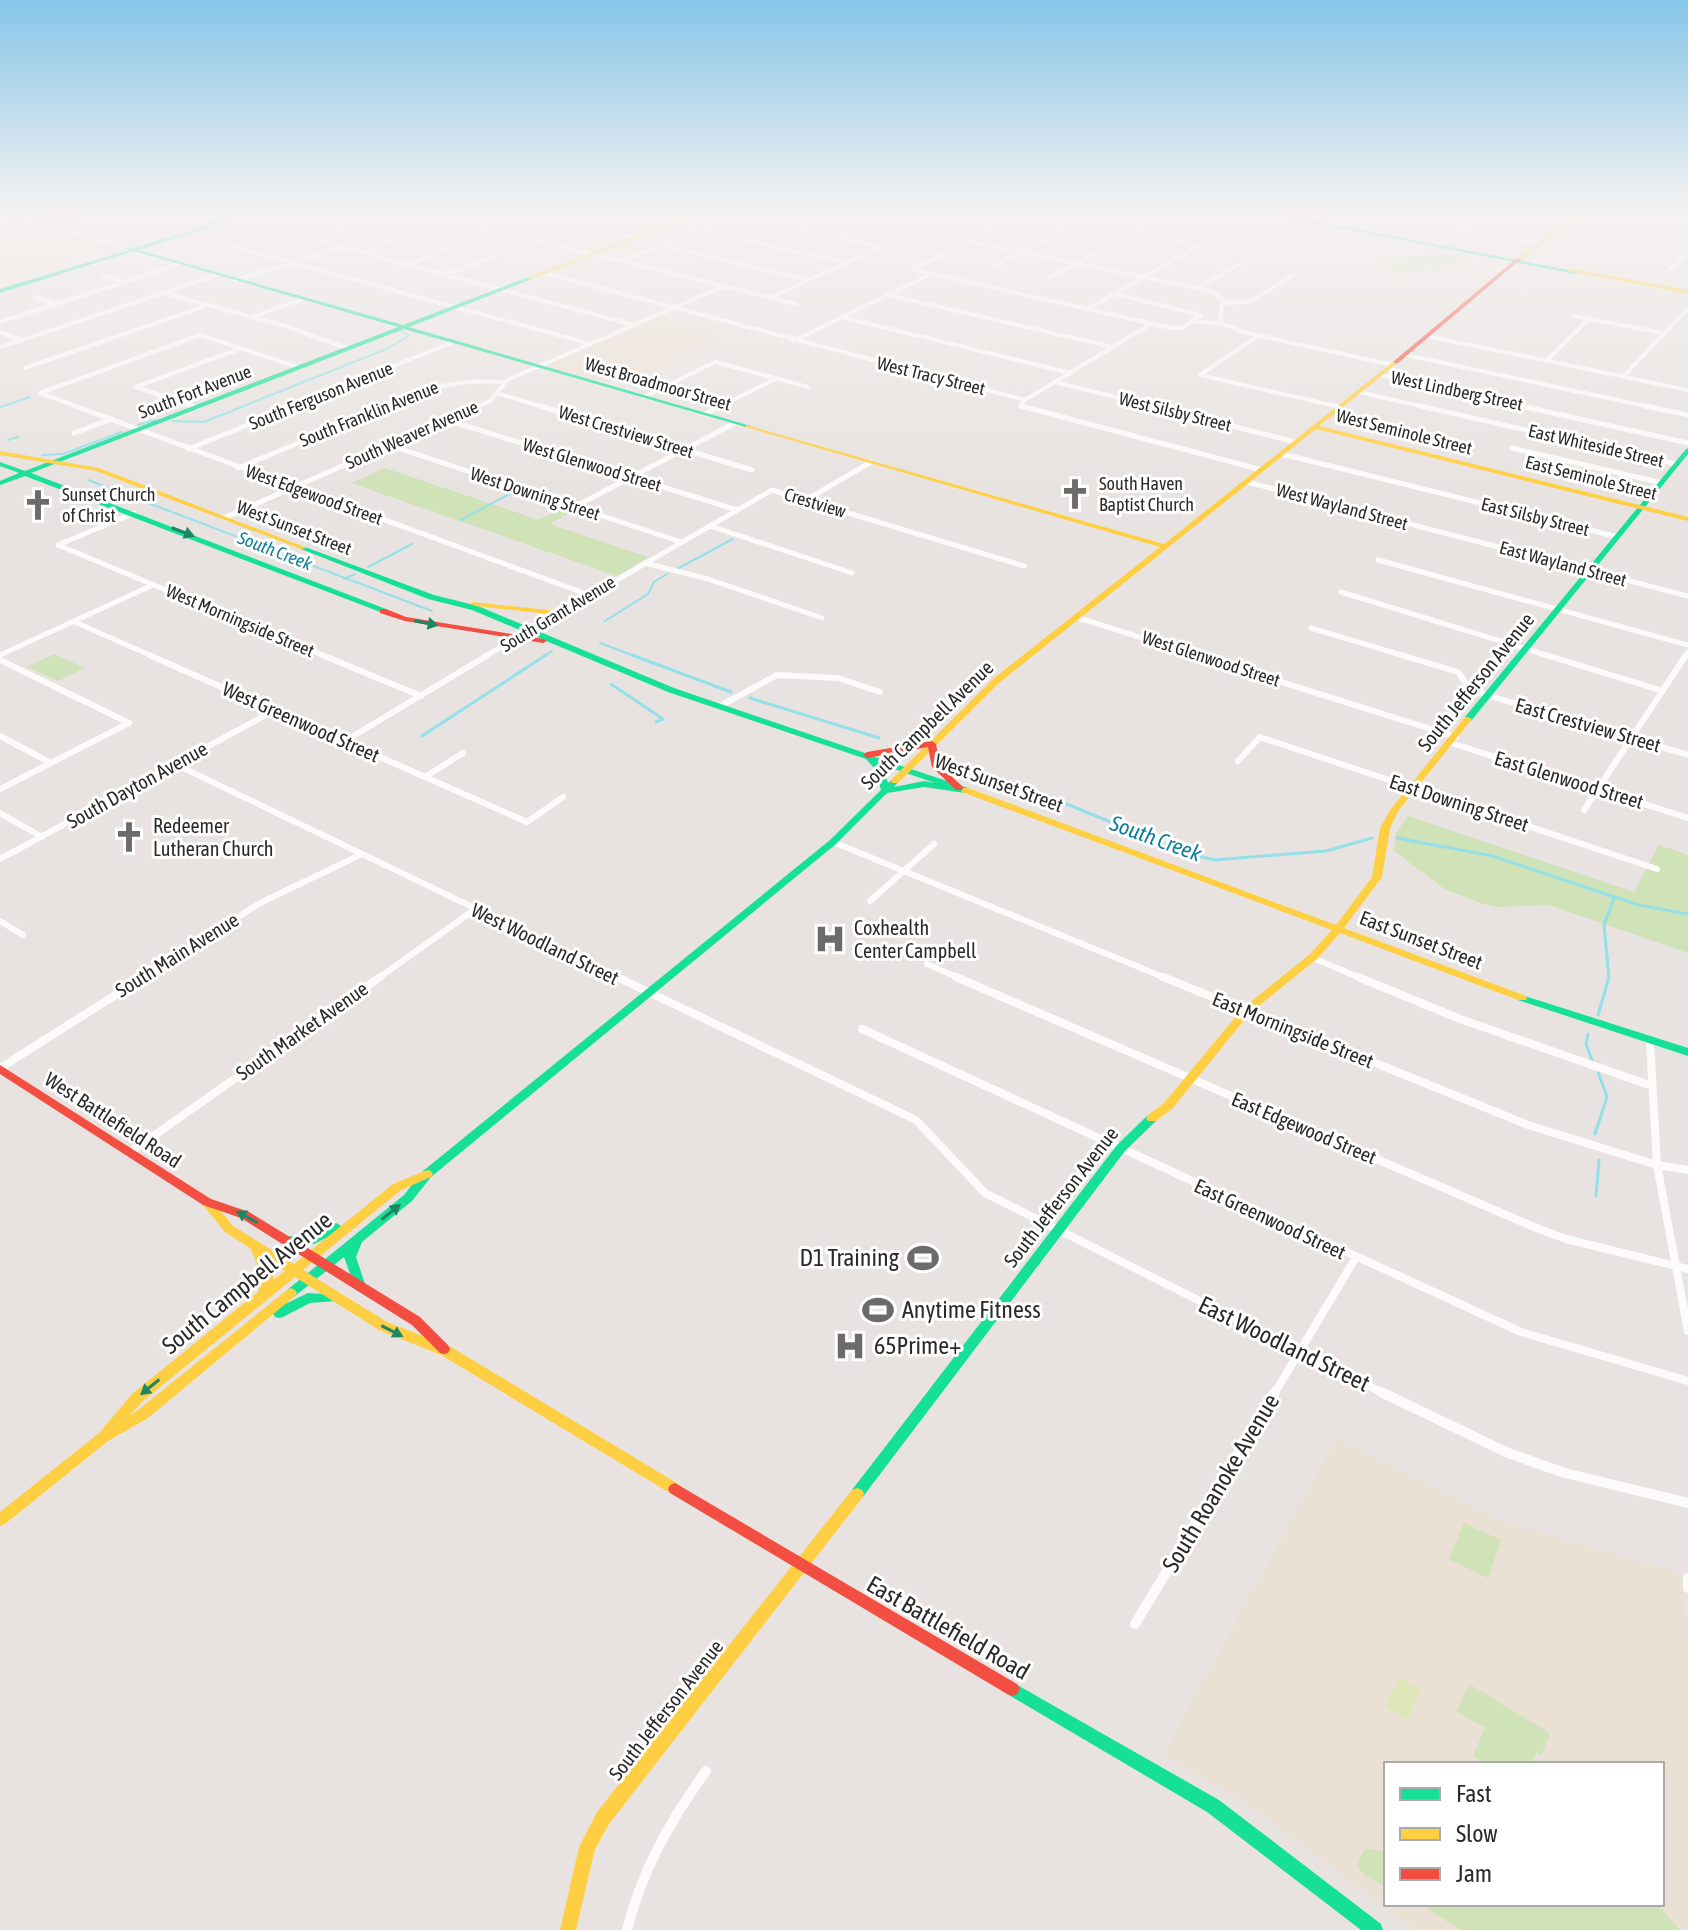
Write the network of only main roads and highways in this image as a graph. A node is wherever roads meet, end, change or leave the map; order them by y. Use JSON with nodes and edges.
{"nodes":[{"id":1,"x":320,"y":304,"type":"edge"},
{"id":2,"x":462,"y":304,"type":"edge"},
{"id":3,"x":1468,"y":304,"type":"edge"},
{"id":4,"x":402,"y":327,"type":"junction"},
{"id":5,"x":1315,"y":427,"type":"junction"},
{"id":6,"x":107,"y":443,"type":"junction"},
{"id":7,"x":1688,"y":450,"type":"edge"},
{"id":8,"x":0,"y":453,"type":"edge"},
{"id":9,"x":80,"y":454,"type":"junction"},
{"id":10,"x":57,"y":462,"type":"junction"},
{"id":11,"x":0,"y":464,"type":"edge"},
{"id":12,"x":1486,"y":468,"type":"joint"},
{"id":13,"x":97,"y":469,"type":"junction"},
{"id":14,"x":30,"y":473,"type":"junction"},
{"id":15,"x":0,"y":485,"type":"edge"},
{"id":16,"x":1643,"y":506,"type":"junction"},
{"id":17,"x":1688,"y":519,"type":"edge"},
{"id":18,"x":1165,"y":546,"type":"junction"},
{"id":19,"x":431,"y":597,"type":"junction"},
{"id":20,"x":557,"y":613,"type":"road end"},
{"id":21,"x":526,"y":633,"type":"junction"},
{"id":22,"x":932,"y":744,"type":"junction"},
{"id":23,"x":867,"y":755,"type":"junction"},
{"id":24,"x":908,"y":769,"type":"junction"},
{"id":25,"x":959,"y":788,"type":"junction"},
{"id":26,"x":886,"y":791,"type":"junction"},
{"id":27,"x":1143,"y":854,"type":"joint"},
{"id":28,"x":1339,"y":928,"type":"junction"},
{"id":29,"x":1688,"y":1052,"type":"edge"},
{"id":30,"x":0,"y":1068,"type":"edge"},
{"id":31,"x":427,"y":1174,"type":"junction"},
{"id":32,"x":389,"y":1193,"type":"junction"},
{"id":33,"x":207,"y":1202,"type":"junction"},
{"id":34,"x":283,"y":1239,"type":"junction"},
{"id":35,"x":357,"y":1240,"type":"junction"},
{"id":36,"x":255,"y":1247,"type":"junction"},
{"id":37,"x":310,"y":1257,"type":"junction"},
{"id":38,"x":324,"y":1266,"type":"junction"},
{"id":39,"x":293,"y":1271,"type":"junction"},
{"id":40,"x":308,"y":1280,"type":"junction"},
{"id":41,"x":360,"y":1287,"type":"junction"},
{"id":42,"x":264,"y":1295,"type":"junction"},
{"id":43,"x":342,"y":1301,"type":"junction"},
{"id":44,"x":446,"y":1351,"type":"junction"},
{"id":45,"x":201,"y":1367,"type":"junction"},
{"id":46,"x":489,"y":1377,"type":"joint"},
{"id":47,"x":103,"y":1437,"type":"junction"},
{"id":48,"x":0,"y":1520,"type":"edge"},
{"id":49,"x":802,"y":1566,"type":"junction"},
{"id":50,"x":568,"y":1930,"type":"edge"},
{"id":51,"x":1375,"y":1930,"type":"edge"}],
"edges":[{"from":1,"to":4,"type":"main road","name":"West Broadmoor Street"},
{"from":2,"to":4,"type":"main road","name":"South Fort Avenue"},
{"from":3,"to":5,"type":"main road","name":"South Campbell Avenue"},
{"from":4,"to":6,"type":"main road","name":"South Fort Avenue"},
{"from":4,"to":18,"type":"main road","name":"West Broadmoor Street"},
{"from":5,"to":12,"type":"main road","name":"West Seminole Street"},
{"from":5,"to":18,"type":"main road","name":"South Campbell Avenue"},
{"from":6,"to":9,"type":"main road","name":"South Fort Avenue"},
{"from":6,"to":10,"type":"main road","name":"South Fort Avenue"},
{"from":7,"to":16,"type":"main road","name":"South Jefferson Avenue"},
{"from":8,"to":10,"type":"main road","name":"West Sunset Street"},
{"from":9,"to":10,"type":"main road","name":"South Fort Avenue"},
{"from":9,"to":13,"type":"main road"},
{"from":10,"to":13,"type":"main road","name":"West Sunset Street"},
{"from":10,"to":14,"type":"main road","name":"South Fort Avenue"},
{"from":11,"to":14,"type":"main road","name":"West Sunset Street"},
{"from":12,"to":16,"type":"main road","name":"East Seminole Street"},
{"from":13,"to":19,"type":"main road","name":"West Sunset Street"},
{"from":14,"to":15,"type":"main road","name":"South Fort Avenue"},
{"from":14,"to":21,"type":"main road","name":"West Sunset Street","one_way":true},
{"from":16,"to":17,"type":"main road","name":"East Seminole Street"},
{"from":16,"to":28,"type":"main road","name":"South Jefferson Avenue"},
{"from":18,"to":22,"type":"main road","name":"South Campbell Avenue"},
{"from":19,"to":20,"type":"main road"},
{"from":19,"to":21,"type":"main road","name":"West Sunset Street"},
{"from":21,"to":23,"type":"main road","name":"West Sunset Street"},
{"from":22,"to":23,"type":"main road"},
{"from":22,"to":24,"type":"main road","name":"South Campbell Avenue"},
{"from":22,"to":25,"type":"main road"},
{"from":23,"to":24,"type":"main road","name":"West Sunset Street"},
{"from":23,"to":26,"type":"main road"},
{"from":24,"to":25,"type":"main road","name":"West Sunset Street"},
{"from":24,"to":26,"type":"main road","name":"South Campbell Avenue"},
{"from":25,"to":26,"type":"main road"},
{"from":25,"to":27,"type":"main road","name":"West Sunset Street"},
{"from":26,"to":31,"type":"main road","name":"South Campbell Avenue"},
{"from":27,"to":28,"type":"main road","name":"East Sunset Street"},
{"from":28,"to":29,"type":"main road","name":"East Sunset Street"},
{"from":28,"to":49,"type":"main road","name":"South Jefferson Avenue"},
{"from":30,"to":33,"type":"main road","name":"West Battlefield Road"},
{"from":31,"to":32,"type":"main road","name":"South Campbell Avenue"},
{"from":35,"to":31,"type":"main road","name":"South Campbell Avenue","one_way":true},
{"from":32,"to":34,"type":"main road"},
{"from":32,"to":37,"type":"main road","name":"South Campbell Avenue"},
{"from":34,"to":33,"type":"main road","name":"West Battlefield Road","one_way":true},
{"from":33,"to":36,"type":"main road","name":"West Battlefield Road"},
{"from":34,"to":37,"type":"main road","name":"West Battlefield Road"},
{"from":35,"to":38,"type":"main road","name":"South Campbell Avenue"},
{"from":35,"to":41,"type":"main road"},
{"from":36,"to":39,"type":"main road","name":"West Battlefield Road"},
{"from":36,"to":42,"type":"main road"},
{"from":37,"to":38,"type":"main road","name":"West Battlefield Road"},
{"from":37,"to":39,"type":"main road","name":"South Campbell Avenue"},
{"from":38,"to":40,"type":"main road","name":"South Campbell Avenue"},
{"from":38,"to":41,"type":"main road","name":"West Battlefield Road"},
{"from":39,"to":40,"type":"main road","name":"West Battlefield Road"},
{"from":39,"to":42,"type":"main road","name":"South Campbell Avenue"},
{"from":40,"to":43,"type":"main road","name":"West Battlefield Road"},
{"from":40,"to":45,"type":"main road","name":"South Campbell Avenue"},
{"from":41,"to":44,"type":"main road","name":"West Battlefield Road"},
{"from":42,"to":47,"type":"main road","name":"South Campbell Avenue","one_way":true},
{"from":43,"to":44,"type":"main road","name":"West Battlefield Road","one_way":true},
{"from":43,"to":45,"type":"main road"},
{"from":44,"to":46,"type":"main road","name":"West Battlefield Road"},
{"from":45,"to":47,"type":"main road","name":"South Campbell Avenue"},
{"from":46,"to":49,"type":"main road","name":"East Battlefield Road"},
{"from":47,"to":48,"type":"main road","name":"South Campbell Avenue"},
{"from":49,"to":50,"type":"main road","name":"South Jefferson Avenue"},
{"from":49,"to":51,"type":"main road","name":"East Battlefield Road"}]}
